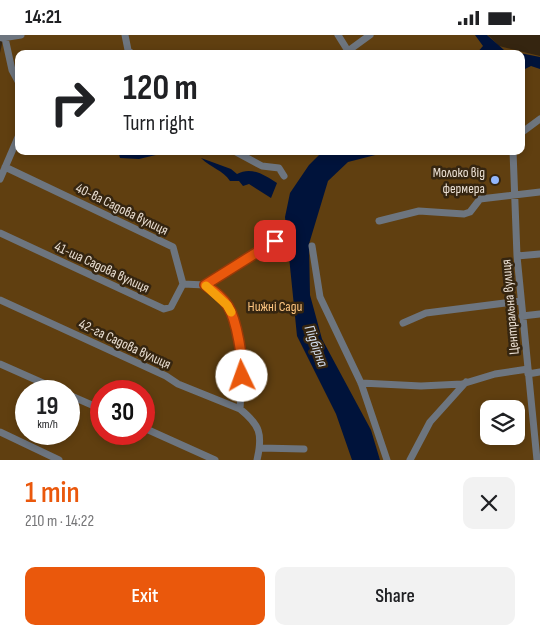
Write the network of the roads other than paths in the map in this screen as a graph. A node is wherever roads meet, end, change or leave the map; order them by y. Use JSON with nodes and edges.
{"nodes":[{"id":1,"x":21,"y":35,"type":"edge"},
{"id":2,"x":125,"y":35,"type":"edge"},
{"id":3,"x":338,"y":35,"type":"edge"},
{"id":4,"x":370,"y":35,"type":"edge"},
{"id":5,"x":2,"y":37,"type":"edge"},
{"id":6,"x":128,"y":50,"type":"edge"},
{"id":7,"x":347,"y":50,"type":"edge"},
{"id":8,"x":349,"y":50,"type":"edge"},
{"id":9,"x":15,"y":76,"type":"edge"},
{"id":10,"x":540,"y":119,"type":"edge"},
{"id":11,"x":525,"y":129,"type":"edge"},
{"id":12,"x":15,"y":144,"type":"edge"},
{"id":13,"x":241,"y":155,"type":"edge"},
{"id":14,"x":513,"y":155,"type":"edge"},
{"id":15,"x":5,"y":167,"type":"junction"},
{"id":16,"x":284,"y":176,"type":"dead end"},
{"id":17,"x":0,"y":179,"type":"edge"},
{"id":18,"x":540,"y":192,"type":"edge"},
{"id":19,"x":514,"y":194,"type":"junction"},
{"id":20,"x":379,"y":221,"type":"dead end"},
{"id":21,"x":0,"y":233,"type":"edge"},
{"id":22,"x":275,"y":241,"type":"dead end"},
{"id":23,"x":312,"y":246,"type":"dead end"},
{"id":24,"x":540,"y":253,"type":"edge"},
{"id":25,"x":517,"y":256,"type":"junction"},
{"id":26,"x":182,"y":284,"type":"junction"},
{"id":27,"x":205,"y":285,"type":"junction"},
{"id":28,"x":0,"y":300,"type":"edge"},
{"id":29,"x":521,"y":301,"type":"junction"},
{"id":30,"x":540,"y":314,"type":"edge"},
{"id":31,"x":522,"y":317,"type":"junction"},
{"id":32,"x":403,"y":323,"type":"dead end"},
{"id":33,"x":0,"y":364,"type":"edge"},
{"id":34,"x":528,"y":371,"type":"junction"},
{"id":35,"x":540,"y":372,"type":"edge"},
{"id":36,"x":36,"y":380,"type":"edge"},
{"id":37,"x":466,"y":382,"type":"junction"},
{"id":38,"x":361,"y":383,"type":"junction"},
{"id":39,"x":240,"y":409,"type":"junction"},
{"id":40,"x":0,"y":432,"type":"edge"},
{"id":41,"x":537,"y":432,"type":"edge"},
{"id":42,"x":155,"y":434,"type":"edge"},
{"id":43,"x":260,"y":448,"type":"junction"},
{"id":44,"x":304,"y":449,"type":"dead end"},
{"id":45,"x":59,"y":460,"type":"edge"},
{"id":46,"x":214,"y":460,"type":"edge"},
{"id":47,"x":257,"y":460,"type":"edge"},
{"id":48,"x":387,"y":460,"type":"edge"},
{"id":49,"x":410,"y":460,"type":"edge"},
{"id":50,"x":537,"y":460,"type":"edge"}],
"edges":[{"from":1,"to":5,"type":"street"},
{"from":2,"to":6,"type":"street"},
{"from":3,"to":7,"type":"street"},
{"from":4,"to":8,"type":"street"},
{"from":5,"to":9,"type":"street"},
{"from":10,"to":11,"type":"street"},
{"from":12,"to":15,"type":"street"},
{"from":13,"to":16,"type":"street"},
{"from":14,"to":19,"type":"street","name":"Центральна вулиця"},
{"from":15,"to":17,"type":"street"},
{"from":15,"to":26,"type":"street","name":"40-ва Садова вулиця"},
{"from":18,"to":19,"type":"street"},
{"from":19,"to":20,"type":"street"},
{"from":19,"to":25,"type":"street","name":"Центральна вулиця"},
{"from":21,"to":26,"type":"street","name":"41-ша Садова вулиця"},
{"from":22,"to":27,"type":"street"},
{"from":23,"to":38,"type":"street"},
{"from":24,"to":25,"type":"street"},
{"from":25,"to":29,"type":"street","name":"Центральна вулиця"},
{"from":26,"to":27,"type":"street"},
{"from":27,"to":39,"type":"street"},
{"from":28,"to":39,"type":"street","name":"42-га Садова вулиця"},
{"from":29,"to":31,"type":"street","name":"Центральна вулиця"},
{"from":29,"to":32,"type":"street"},
{"from":30,"to":31,"type":"street"},
{"from":31,"to":34,"type":"street","name":"Центральна вулиця"},
{"from":33,"to":36,"type":"street"},
{"from":34,"to":35,"type":"street"},
{"from":34,"to":37,"type":"street"},
{"from":34,"to":41,"type":"street","name":"Центральна вулиця"},
{"from":37,"to":38,"type":"street"},
{"from":37,"to":49,"type":"street"},
{"from":38,"to":48,"type":"street"},
{"from":39,"to":43,"type":"street"},
{"from":40,"to":45,"type":"street"},
{"from":41,"to":50,"type":"street","name":"Центральна вулиця"},
{"from":42,"to":46,"type":"street"},
{"from":43,"to":44,"type":"street"},
{"from":43,"to":47,"type":"street"}]}
